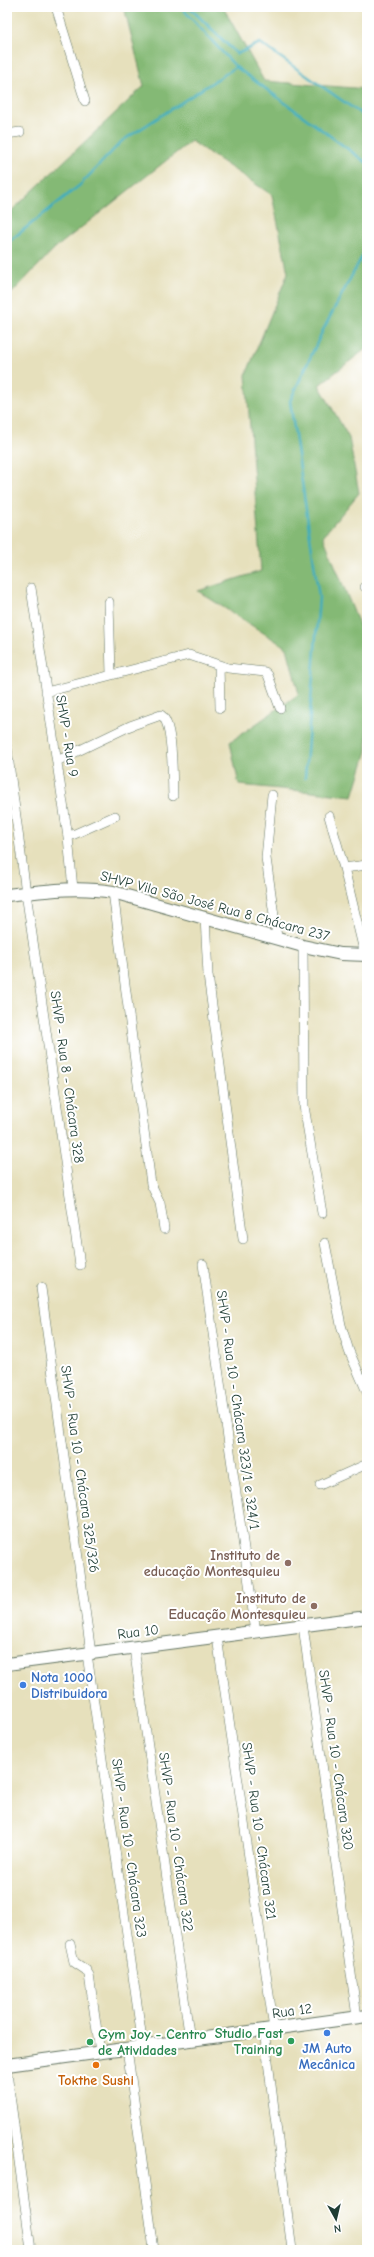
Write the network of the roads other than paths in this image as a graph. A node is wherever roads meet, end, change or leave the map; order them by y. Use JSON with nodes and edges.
{"nodes":[{"id":1,"x":56,"y":7,"type":"edge"},
{"id":2,"x":85,"y":101,"type":"dead end"},
{"id":3,"x":20,"y":132,"type":"dead end"},
{"id":4,"x":7,"y":134,"type":"edge"},
{"id":5,"x":31,"y":588,"type":"dead end"},
{"id":6,"x":108,"y":602,"type":"dead end"},
{"id":7,"x":219,"y":665,"type":"junction"},
{"id":8,"x":111,"y":674,"type":"junction"},
{"id":9,"x":46,"y":692,"type":"junction"},
{"id":10,"x":220,"y":708,"type":"dead end"},
{"id":11,"x":280,"y":708,"type":"dead end"},
{"id":12,"x":7,"y":748,"type":"edge"},
{"id":13,"x":57,"y":761,"type":"junction"},
{"id":14,"x":272,"y":795,"type":"dead end"},
{"id":15,"x":173,"y":796,"type":"dead end"},
{"id":16,"x":115,"y":816,"type":"dead end"},
{"id":17,"x":329,"y":816,"type":"dead end"},
{"id":18,"x":68,"y":837,"type":"junction"},
{"id":19,"x":367,"y":865,"type":"edge"},
{"id":20,"x":344,"y":868,"type":"junction"},
{"id":21,"x":73,"y":888,"type":"junction"},
{"id":22,"x":113,"y":892,"type":"junction"},
{"id":23,"x":26,"y":893,"type":"junction"},
{"id":24,"x":7,"y":895,"type":"edge"},
{"id":25,"x":205,"y":917,"type":"junction"},
{"id":26,"x":277,"y":937,"type":"junction"},
{"id":27,"x":303,"y":946,"type":"junction"},
{"id":28,"x":366,"y":955,"type":"edge"},
{"id":29,"x":322,"y":1213,"type":"dead end"},
{"id":30,"x":164,"y":1229,"type":"dead end"},
{"id":31,"x":243,"y":1239,"type":"dead end"},
{"id":32,"x":326,"y":1243,"type":"dead end"},
{"id":33,"x":80,"y":1264,"type":"dead end"},
{"id":34,"x":203,"y":1264,"type":"dead end"},
{"id":35,"x":41,"y":1288,"type":"dead end"},
{"id":36,"x":367,"y":1392,"type":"edge"},
{"id":37,"x":367,"y":1464,"type":"edge"},
{"id":38,"x":320,"y":1485,"type":"dead end"},
{"id":39,"x":367,"y":1617,"type":"edge"},
{"id":40,"x":303,"y":1626,"type":"junction"},
{"id":41,"x":256,"y":1632,"type":"junction"},
{"id":42,"x":217,"y":1637,"type":"junction"},
{"id":43,"x":134,"y":1648,"type":"junction"},
{"id":44,"x":89,"y":1653,"type":"junction"},
{"id":45,"x":7,"y":1664,"type":"edge"},
{"id":46,"x":70,"y":1944,"type":"dead end"},
{"id":47,"x":362,"y":2016,"type":"edge"},
{"id":48,"x":269,"y":2029,"type":"junction"},
{"id":49,"x":190,"y":2040,"type":"junction"},
{"id":50,"x":143,"y":2046,"type":"junction"},
{"id":51,"x":126,"y":2048,"type":"junction"},
{"id":52,"x":100,"y":2052,"type":"junction"},
{"id":53,"x":7,"y":2065,"type":"edge"},
{"id":54,"x":7,"y":2073,"type":"edge"},
{"id":55,"x":32,"y":2250,"type":"edge"},
{"id":56,"x":154,"y":2250,"type":"edge"},
{"id":57,"x":292,"y":2250,"type":"edge"}],
"edges":[{"from":1,"to":2,"type":"street"},
{"from":3,"to":4,"type":"street"},
{"from":5,"to":9,"type":"street","name":"SHVP - Rua 9"},
{"from":6,"to":8,"type":"street"},
{"from":7,"to":8,"type":"street"},
{"from":7,"to":10,"type":"street"},
{"from":7,"to":11,"type":"street"},
{"from":8,"to":9,"type":"street"},
{"from":9,"to":13,"type":"street","name":"SHVP - Rua 9"},
{"from":12,"to":23,"type":"street","name":"SHVP - Rua 8 - Chácara 328"},
{"from":13,"to":15,"type":"street"},
{"from":13,"to":18,"type":"street","name":"SHVP - Rua 9"},
{"from":14,"to":26,"type":"street"},
{"from":16,"to":18,"type":"street"},
{"from":17,"to":20,"type":"street"},
{"from":18,"to":21,"type":"street","name":"SHVP - Rua 9"},
{"from":19,"to":20,"type":"street"},
{"from":20,"to":28,"type":"street"},
{"from":21,"to":22,"type":"street","name":"SHVP Vila São José Rua 8 Chácara 237"},
{"from":21,"to":23,"type":"street","name":"SHVP Vila São José Rua 8 Chácara 237"},
{"from":22,"to":25,"type":"street","name":"SHVP Vila São José Rua 8 Chácara 237"},
{"from":22,"to":30,"type":"street"},
{"from":23,"to":24,"type":"street","name":"SHVP Vila São José Rua 8 Chácara 237"},
{"from":23,"to":33,"type":"street","name":"SHVP - Rua 8 - Chácara 328"},
{"from":25,"to":26,"type":"street","name":"SHVP Vila São José Rua 8 Chácara 237"},
{"from":25,"to":31,"type":"street"},
{"from":26,"to":27,"type":"street","name":"SHVP Vila São José Rua 8 Chácara 237"},
{"from":27,"to":28,"type":"street","name":"SHVP Vila São José Rua 8 Chácara 237"},
{"from":27,"to":29,"type":"street"},
{"from":32,"to":36,"type":"street"},
{"from":34,"to":41,"type":"street","name":"SHVP - Rua 10 - Chácara 323/1 e 324/1"},
{"from":35,"to":44,"type":"street","name":"SHVP - Rua 10 - Chácara 325/326"},
{"from":37,"to":38,"type":"street"},
{"from":39,"to":40,"type":"street","name":"Rua 10"},
{"from":40,"to":41,"type":"street","name":"Rua 10"},
{"from":40,"to":47,"type":"street","name":"SHVP - Rua 10 - Chácara 320"},
{"from":41,"to":42,"type":"street","name":"Rua 10"},
{"from":42,"to":43,"type":"street","name":"Rua 10"},
{"from":42,"to":48,"type":"street","name":"SHVP - Rua 10 - Chácara 321"},
{"from":43,"to":44,"type":"street","name":"Rua 10"},
{"from":43,"to":49,"type":"street","name":"SHVP - Rua 10 - Chácara 322"},
{"from":44,"to":45,"type":"street","name":"Rua 10"},
{"from":44,"to":50,"type":"street","name":"SHVP - Rua 10 - Chácara 323"},
{"from":46,"to":52,"type":"street"},
{"from":47,"to":48,"type":"street","name":"Rua 12"},
{"from":48,"to":49,"type":"street","name":"Rua 12"},
{"from":48,"to":57,"type":"street","name":"SHVP - Rua 10 - Chácara 321"},
{"from":49,"to":50,"type":"street","name":"Rua 12"},
{"from":50,"to":51,"type":"street","name":"Rua 12"},
{"from":51,"to":52,"type":"street","name":"Rua 12"},
{"from":51,"to":56,"type":"street"},
{"from":52,"to":53,"type":"street","name":"Rua 12"},
{"from":54,"to":55,"type":"street"}]}
